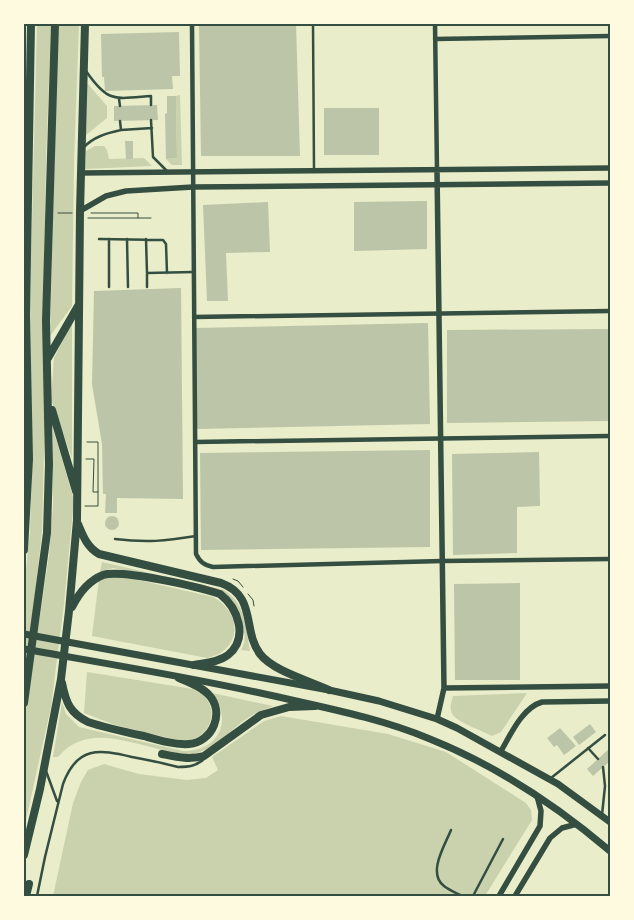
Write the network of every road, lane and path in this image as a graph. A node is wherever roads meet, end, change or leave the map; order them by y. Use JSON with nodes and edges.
{"nodes":[{"id":1,"x":31,"y":24,"type":"edge"},
{"id":2,"x":55,"y":24,"type":"edge"},
{"id":3,"x":84,"y":24,"type":"edge"},
{"id":4,"x":192,"y":24,"type":"edge"},
{"id":5,"x":313,"y":24,"type":"edge"},
{"id":6,"x":435,"y":24,"type":"edge"},
{"id":7,"x":610,"y":36,"type":"edge"},
{"id":8,"x":435,"y":39,"type":"junction"},
{"id":9,"x":84,"y":68,"type":"junction"},
{"id":10,"x":30,"y":87,"type":"junction"},
{"id":11,"x":119,"y":98,"type":"junction"},
{"id":12,"x":24,"y":102,"type":"edge"},
{"id":13,"x":151,"y":105,"type":"dead end"},
{"id":14,"x":120,"y":106,"type":"dead end"},
{"id":15,"x":151,"y":120,"type":"dead end"},
{"id":16,"x":120,"y":121,"type":"dead end"},
{"id":17,"x":152,"y":128,"type":"junction"},
{"id":18,"x":121,"y":130,"type":"junction"},
{"id":19,"x":82,"y":149,"type":"junction"},
{"id":20,"x":610,"y":168,"type":"edge"},
{"id":21,"x":437,"y":170,"type":"junction"},
{"id":22,"x":314,"y":171,"type":"junction"},
{"id":23,"x":168,"y":172,"type":"junction"},
{"id":24,"x":193,"y":172,"type":"junction"},
{"id":25,"x":81,"y":173,"type":"junction"},
{"id":26,"x":610,"y":183,"type":"edge"},
{"id":27,"x":438,"y":184,"type":"junction"},
{"id":28,"x":193,"y":187,"type":"junction"},
{"id":29,"x":80,"y":214,"type":"junction"},
{"id":30,"x":151,"y":218,"type":"dead end"},
{"id":31,"x":99,"y":239,"type":"dead end"},
{"id":32,"x":109,"y":239,"type":"junction"},
{"id":33,"x":127,"y":239,"type":"junction"},
{"id":34,"x":146,"y":239,"type":"junction"},
{"id":35,"x":194,"y":272,"type":"junction"},
{"id":36,"x":147,"y":273,"type":"junction"},
{"id":37,"x":167,"y":273,"type":"junction"},
{"id":38,"x":109,"y":287,"type":"dead end"},
{"id":39,"x":128,"y":287,"type":"dead end"},
{"id":40,"x":147,"y":287,"type":"dead end"},
{"id":41,"x":79,"y":304,"type":"junction"},
{"id":42,"x":610,"y":311,"type":"edge"},
{"id":43,"x":439,"y":312,"type":"junction"},
{"id":44,"x":194,"y":317,"type":"junction"},
{"id":45,"x":48,"y":358,"type":"junction"},
{"id":46,"x":24,"y":359,"type":"edge"},
{"id":47,"x":27,"y":369,"type":"junction"},
{"id":48,"x":49,"y":400,"type":"junction"},
{"id":49,"x":610,"y":436,"type":"edge"},
{"id":50,"x":441,"y":439,"type":"junction"},
{"id":51,"x":195,"y":442,"type":"junction"},
{"id":52,"x":98,"y":492,"type":"dead end"},
{"id":53,"x":78,"y":503,"type":"junction"},
{"id":54,"x":77,"y":520,"type":"junction"},
{"id":55,"x":196,"y":536,"type":"junction"},
{"id":56,"x":115,"y":538,"type":"dead end"},
{"id":57,"x":24,"y":550,"type":"edge"},
{"id":58,"x":442,"y":560,"type":"junction"},
{"id":59,"x":610,"y":560,"type":"edge"},
{"id":60,"x":70,"y":611,"type":"junction"},
{"id":61,"x":24,"y":634,"type":"edge"},
{"id":62,"x":24,"y":649,"type":"edge"},
{"id":63,"x":194,"y":665,"type":"junction"},
{"id":64,"x":176,"y":677,"type":"junction"},
{"id":65,"x":61,"y":678,"type":"junction"},
{"id":66,"x":610,"y":686,"type":"edge"},
{"id":67,"x":444,"y":688,"type":"junction"},
{"id":68,"x":329,"y":690,"type":"junction"},
{"id":69,"x":610,"y":701,"type":"edge"},
{"id":70,"x":24,"y":703,"type":"edge"},
{"id":71,"x":315,"y":706,"type":"junction"},
{"id":72,"x":437,"y":720,"type":"junction"},
{"id":73,"x":605,"y":735,"type":"dead end"},
{"id":74,"x":588,"y":748,"type":"junction"},
{"id":75,"x":501,"y":751,"type":"junction"},
{"id":76,"x":211,"y":752,"type":"junction"},
{"id":77,"x":162,"y":754,"type":"dead end"},
{"id":78,"x":598,"y":759,"type":"dead end"},
{"id":79,"x":44,"y":766,"type":"junction"},
{"id":80,"x":603,"y":767,"type":"dead end"},
{"id":81,"x":550,"y":780,"type":"junction"},
{"id":82,"x":537,"y":796,"type":"junction"},
{"id":83,"x":58,"y":803,"type":"junction"},
{"id":84,"x":602,"y":816,"type":"junction"},
{"id":85,"x":610,"y":822,"type":"edge"},
{"id":86,"x":577,"y":824,"type":"junction"},
{"id":87,"x":451,"y":830,"type":"dead end"},
{"id":88,"x":503,"y":839,"type":"dead end"},
{"id":89,"x":610,"y":850,"type":"edge"},
{"id":90,"x":24,"y":855,"type":"edge"},
{"id":91,"x":29,"y":884,"type":"dead end"},
{"id":92,"x":26,"y":896,"type":"edge"},
{"id":93,"x":38,"y":896,"type":"edge"},
{"id":94,"x":462,"y":896,"type":"edge"},
{"id":95,"x":473,"y":896,"type":"edge"},
{"id":96,"x":499,"y":896,"type":"edge"},
{"id":97,"x":514,"y":896,"type":"edge"}],
"edges":[{"from":1,"to":10,"type":"highway"},
{"from":2,"to":45,"type":"highway"},
{"from":3,"to":9,"type":"highway"},
{"from":4,"to":24,"type":"street"},
{"from":5,"to":22,"type":"lane"},
{"from":6,"to":8,"type":"street"},
{"from":7,"to":8,"type":"street"},
{"from":8,"to":21,"type":"street"},
{"from":9,"to":11,"type":"lane"},
{"from":9,"to":19,"type":"highway"},
{"from":10,"to":12,"type":"highway"},
{"from":10,"to":47,"type":"highway"},
{"from":11,"to":13,"type":"lane"},
{"from":11,"to":14,"type":"lane"},
{"from":15,"to":17,"type":"lane"},
{"from":16,"to":18,"type":"lane"},
{"from":17,"to":18,"type":"lane"},
{"from":17,"to":23,"type":"lane"},
{"from":18,"to":19,"type":"lane"},
{"from":19,"to":25,"type":"highway"},
{"from":20,"to":21,"type":"street"},
{"from":21,"to":22,"type":"street"},
{"from":21,"to":27,"type":"street"},
{"from":22,"to":24,"type":"street"},
{"from":23,"to":24,"type":"street"},
{"from":23,"to":25,"type":"street"},
{"from":24,"to":28,"type":"street"},
{"from":25,"to":29,"type":"highway"},
{"from":26,"to":27,"type":"street"},
{"from":27,"to":28,"type":"street"},
{"from":27,"to":43,"type":"street"},
{"from":28,"to":29,"type":"street"},
{"from":28,"to":35,"type":"street"},
{"from":29,"to":30,"type":"path"},
{"from":29,"to":41,"type":"highway"},
{"from":31,"to":32,"type":"lane"},
{"from":32,"to":33,"type":"lane"},
{"from":32,"to":38,"type":"lane"},
{"from":33,"to":34,"type":"lane"},
{"from":33,"to":39,"type":"lane"},
{"from":34,"to":36,"type":"lane"},
{"from":34,"to":37,"type":"lane"},
{"from":35,"to":37,"type":"lane"},
{"from":35,"to":44,"type":"street"},
{"from":36,"to":37,"type":"lane"},
{"from":36,"to":40,"type":"lane"},
{"from":41,"to":45,"type":"highway"},
{"from":41,"to":53,"type":"highway"},
{"from":42,"to":43,"type":"street"},
{"from":43,"to":44,"type":"street"},
{"from":43,"to":50,"type":"street"},
{"from":44,"to":51,"type":"street"},
{"from":45,"to":48,"type":"highway"},
{"from":46,"to":47,"type":"highway"},
{"from":47,"to":57,"type":"highway"},
{"from":48,"to":53,"type":"highway"},
{"from":48,"to":70,"type":"highway"},
{"from":49,"to":50,"type":"street"},
{"from":50,"to":51,"type":"street"},
{"from":50,"to":58,"type":"street"},
{"from":51,"to":55,"type":"street"},
{"from":52,"to":53,"type":"path"},
{"from":53,"to":54,"type":"highway"},
{"from":54,"to":60,"type":"highway"},
{"from":54,"to":68,"type":"highway"},
{"from":55,"to":56,"type":"lane"},
{"from":55,"to":58,"type":"street"},
{"from":58,"to":59,"type":"street"},
{"from":58,"to":67,"type":"street"},
{"from":60,"to":63,"type":"highway"},
{"from":60,"to":65,"type":"highway"},
{"from":61,"to":63,"type":"main road"},
{"from":62,"to":64,"type":"main road"},
{"from":63,"to":68,"type":"main road"},
{"from":64,"to":65,"type":"highway"},
{"from":64,"to":71,"type":"main road"},
{"from":65,"to":79,"type":"highway"},
{"from":66,"to":67,"type":"street"},
{"from":67,"to":72,"type":"street"},
{"from":68,"to":72,"type":"main road"},
{"from":69,"to":75,"type":"street"},
{"from":71,"to":76,"type":"highway"},
{"from":71,"to":82,"type":"main road"},
{"from":72,"to":75,"type":"main road"},
{"from":73,"to":74,"type":"lane"},
{"from":74,"to":78,"type":"lane"},
{"from":74,"to":81,"type":"lane"},
{"from":75,"to":81,"type":"main road"},
{"from":76,"to":77,"type":"highway"},
{"from":76,"to":83,"type":"lane"},
{"from":79,"to":83,"type":"lane"},
{"from":79,"to":90,"type":"highway"},
{"from":80,"to":84,"type":"lane"},
{"from":81,"to":84,"type":"main road"},
{"from":82,"to":86,"type":"main road"},
{"from":82,"to":96,"type":"street"},
{"from":83,"to":93,"type":"lane"},
{"from":84,"to":85,"type":"main road"},
{"from":86,"to":89,"type":"main road"},
{"from":86,"to":97,"type":"street"},
{"from":87,"to":94,"type":"lane"},
{"from":88,"to":95,"type":"lane"},
{"from":91,"to":92,"type":"highway"}]}
